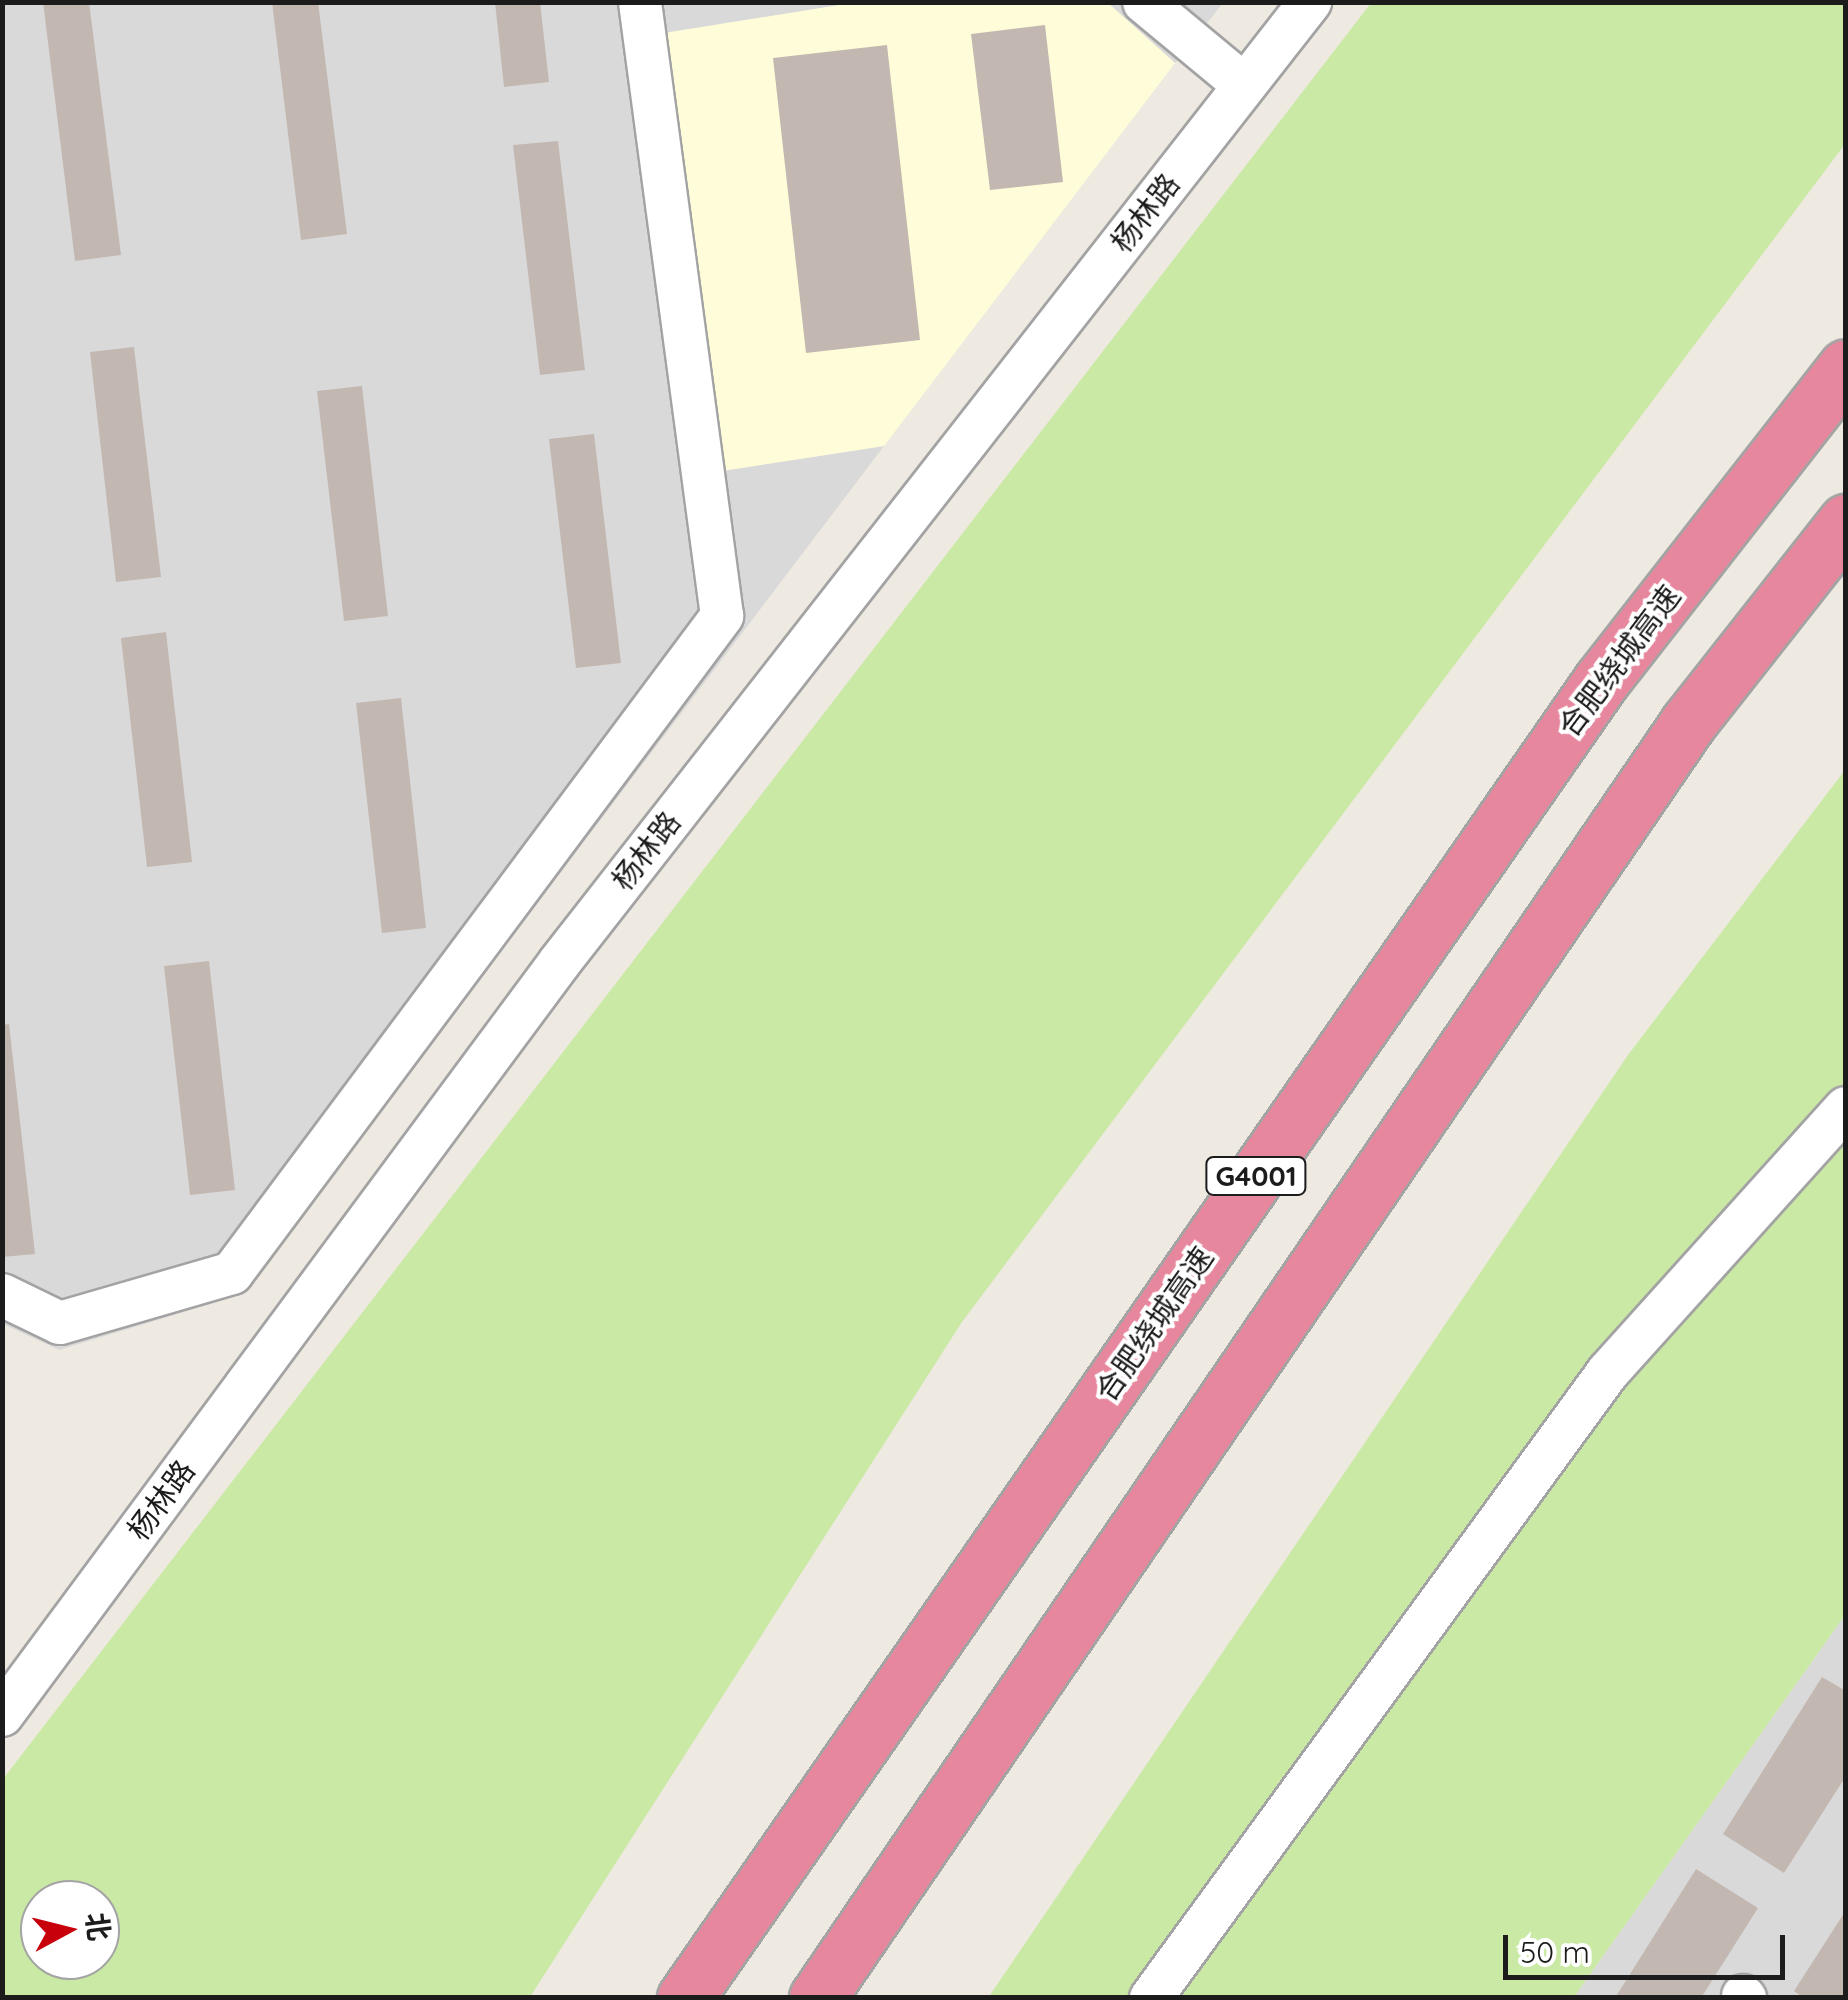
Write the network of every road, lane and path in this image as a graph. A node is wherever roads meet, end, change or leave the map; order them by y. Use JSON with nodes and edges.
{"nodes":[{"id":1,"x":640,"y":2,"type":"edge"},
{"id":2,"x":1144,"y":2,"type":"edge"},
{"id":3,"x":1310,"y":2,"type":"edge"},
{"id":4,"x":1244,"y":86,"type":"junction"},
{"id":5,"x":1846,"y":367,"type":"edge"},
{"id":6,"x":1846,"y":522,"type":"edge"},
{"id":7,"x":1846,"y":1108,"type":"edge"},
{"id":8,"x":2,"y":1295,"type":"edge"},
{"id":9,"x":2,"y":1715,"type":"edge"},
{"id":10,"x":684,"y":1998,"type":"edge"},
{"id":11,"x":817,"y":1998,"type":"edge"},
{"id":12,"x":1151,"y":1998,"type":"edge"}],
"edges":[{"from":1,"to":8,"type":"street"},
{"from":2,"to":4,"type":"street"},
{"from":3,"to":4,"type":"street","name":"杨林路"},
{"from":4,"to":9,"type":"street","name":"杨林路"},
{"from":5,"to":10,"type":"highway","name":"合肥绕城高速","number":"G4001"},
{"from":6,"to":11,"type":"highway","number":"G4001"},
{"from":7,"to":12,"type":"street"}]}
